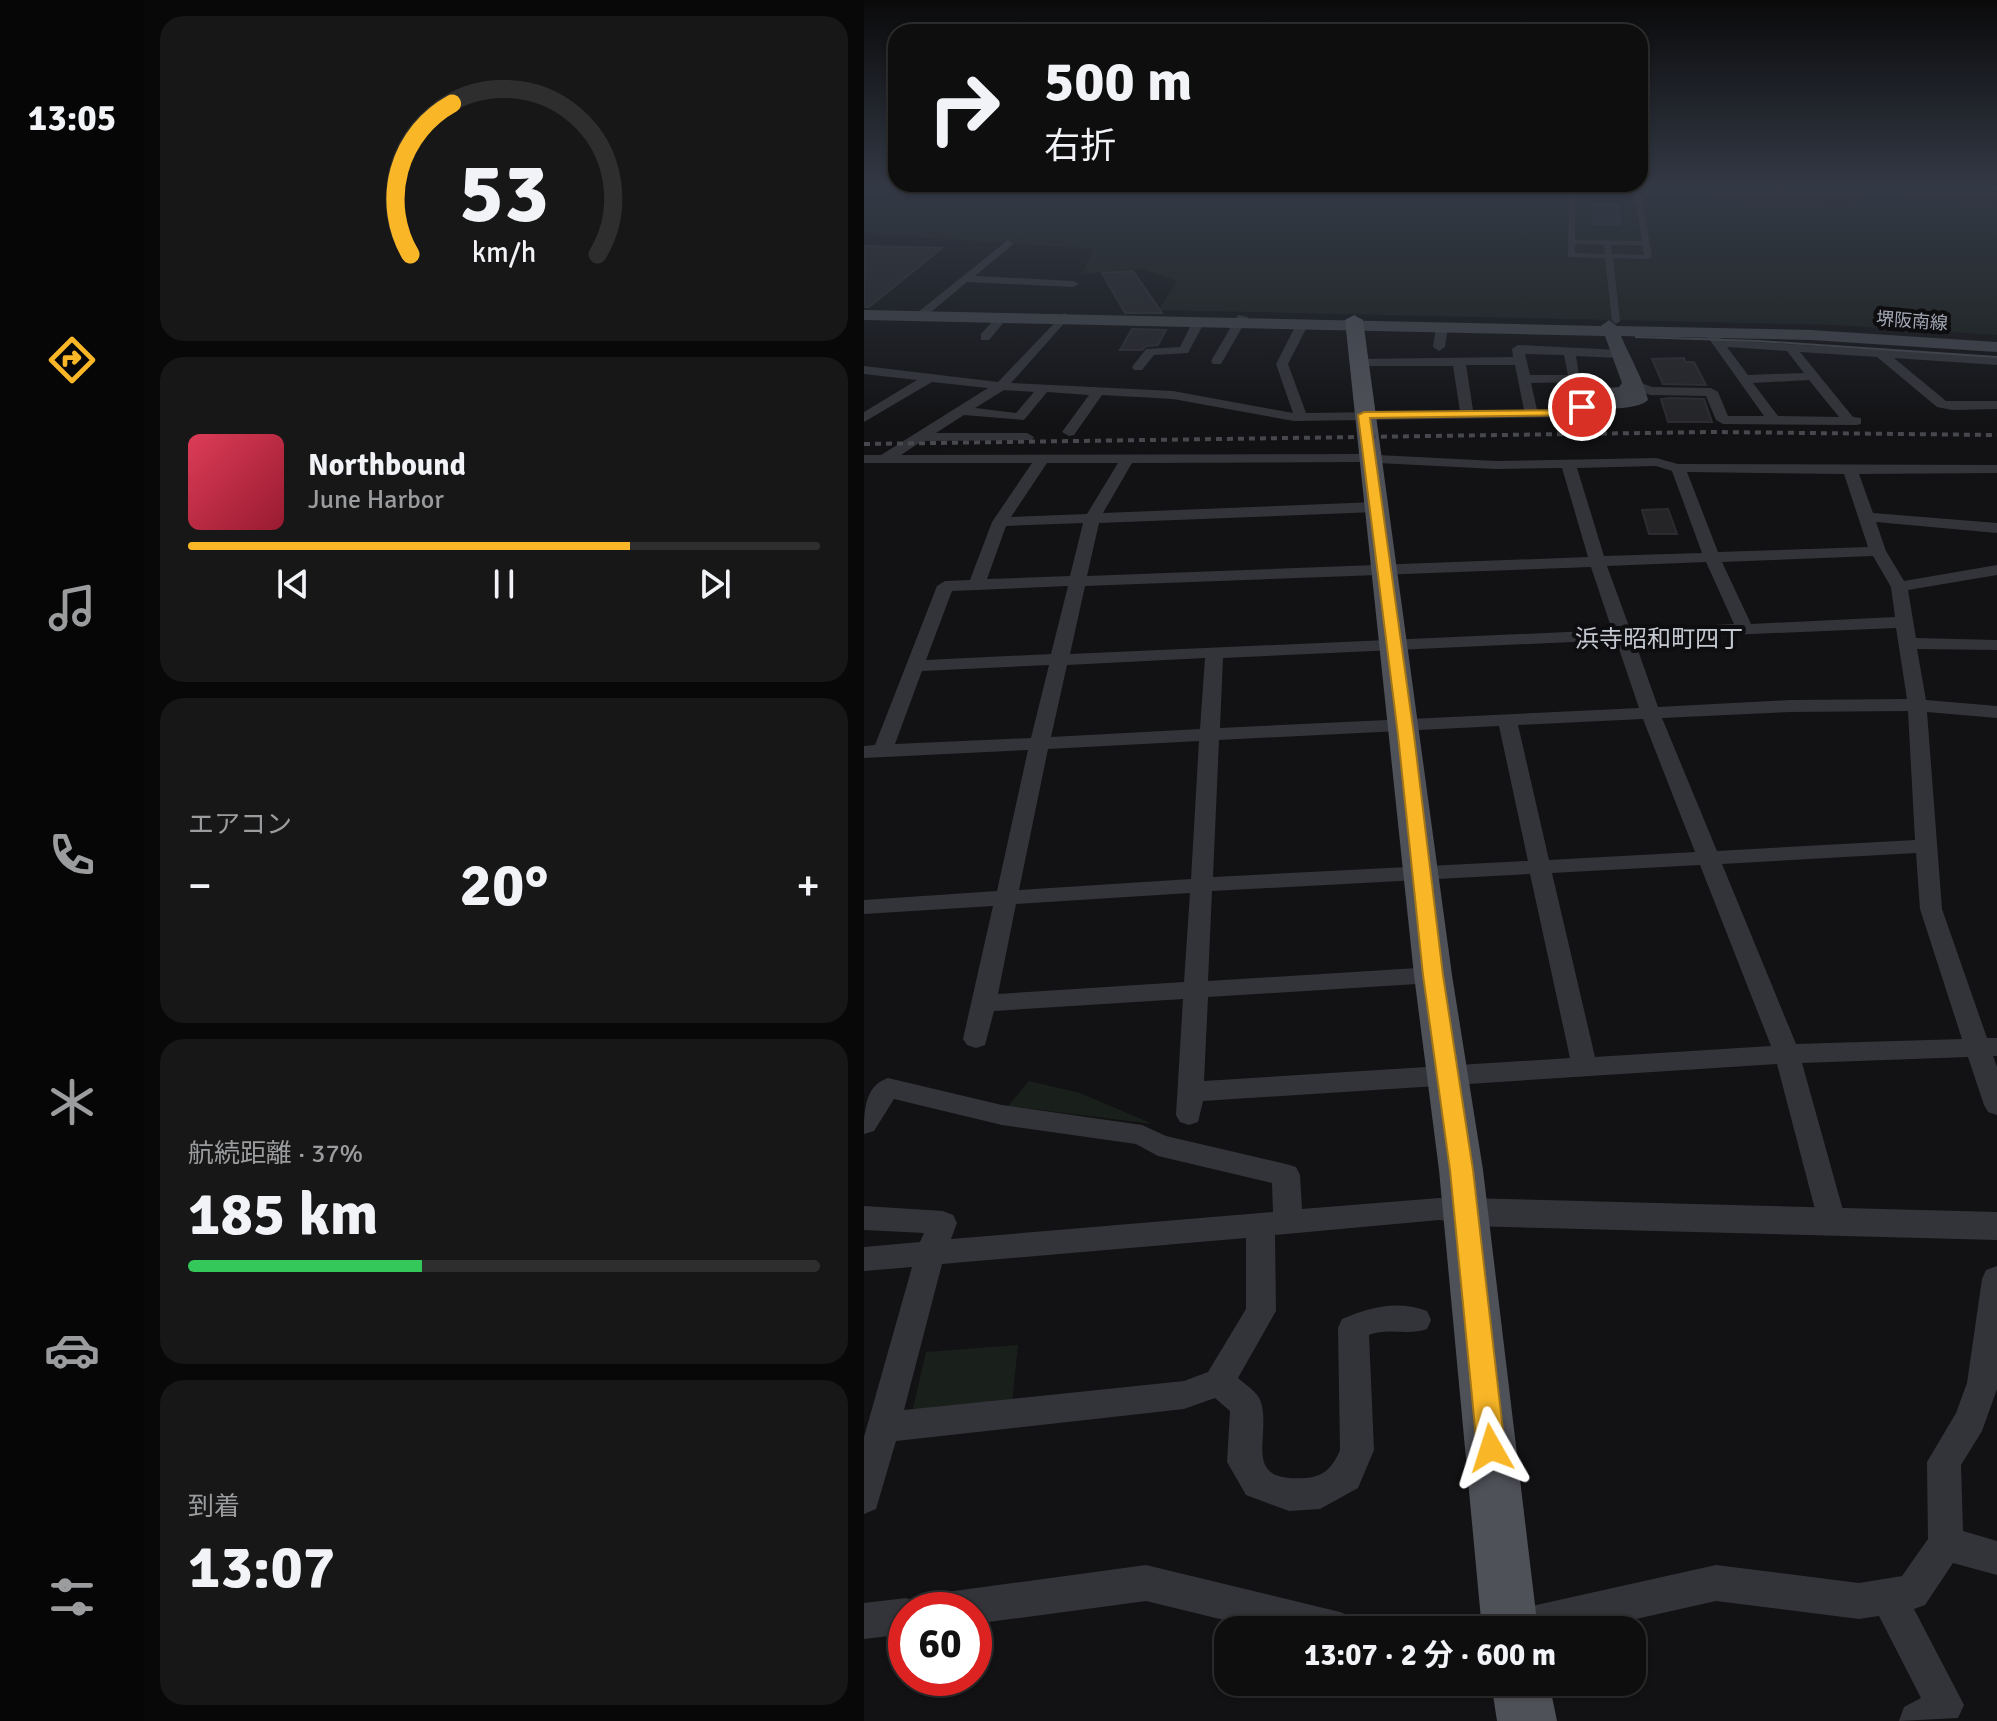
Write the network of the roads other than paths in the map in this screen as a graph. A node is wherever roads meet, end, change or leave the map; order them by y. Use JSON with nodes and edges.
{"nodes":[{"id":1,"x":980,"y":266,"type":"edge"},
{"id":2,"x":1609,"y":266,"type":"edge"},
{"id":3,"x":964,"y":279,"type":"junction"},
{"id":4,"x":1073,"y":284,"type":"dead end"},
{"id":5,"x":923,"y":313,"type":"junction"},
{"id":6,"x":865,"y":314,"type":"edge"},
{"id":7,"x":1003,"y":316,"type":"junction"},
{"id":8,"x":1064,"y":317,"type":"junction"},
{"id":9,"x":1240,"y":319,"type":"junction"},
{"id":10,"x":1199,"y":321,"type":"junction"},
{"id":11,"x":1353,"y":322,"type":"junction"},
{"id":12,"x":1303,"y":323,"type":"junction"},
{"id":13,"x":1612,"y":326,"type":"junction"},
{"id":14,"x":1442,"y":327,"type":"junction"},
{"id":15,"x":1516,"y":328,"type":"junction"},
{"id":16,"x":985,"y":337,"type":"dead end"},
{"id":17,"x":1714,"y":338,"type":"junction"},
{"id":18,"x":1997,"y":341,"type":"edge"},
{"id":19,"x":1789,"y":346,"type":"junction"},
{"id":20,"x":1439,"y":347,"type":"dead end"},
{"id":21,"x":1997,"y":347,"type":"edge"},
{"id":22,"x":1569,"y":352,"type":"junction"},
{"id":23,"x":1879,"y":352,"type":"junction"},
{"id":24,"x":1619,"y":354,"type":"junction"},
{"id":25,"x":1519,"y":356,"type":"junction"},
{"id":26,"x":1217,"y":361,"type":"dead end"},
{"id":27,"x":1997,"y":361,"type":"edge"},
{"id":28,"x":1459,"y":362,"type":"junction"},
{"id":29,"x":1358,"y":363,"type":"junction"},
{"id":30,"x":864,"y":370,"type":"edge"},
{"id":31,"x":1813,"y":376,"type":"junction"},
{"id":32,"x":928,"y":379,"type":"junction"},
{"id":33,"x":1524,"y":379,"type":"junction"},
{"id":34,"x":1746,"y":379,"type":"junction"},
{"id":35,"x":1631,"y":383,"type":"junction"},
{"id":36,"x":1001,"y":386,"type":"junction"},
{"id":37,"x":1044,"y":388,"type":"junction"},
{"id":38,"x":1099,"y":390,"type":"junction"},
{"id":39,"x":1121,"y":391,"type":"junction"},
{"id":40,"x":1581,"y":402,"type":"joint"},
{"id":41,"x":1997,"y":405,"type":"edge"},
{"id":42,"x":963,"y":411,"type":"junction"},
{"id":43,"x":1467,"y":413,"type":"junction"},
{"id":44,"x":1531,"y":413,"type":"junction"},
{"id":45,"x":1364,"y":415,"type":"junction"},
{"id":46,"x":1301,"y":417,"type":"junction"},
{"id":47,"x":864,"y":418,"type":"edge"},
{"id":48,"x":1774,"y":421,"type":"junction"},
{"id":49,"x":1069,"y":432,"type":"dead end"},
{"id":50,"x":920,"y":437,"type":"junction"},
{"id":51,"x":1027,"y":437,"type":"dead end"},
{"id":52,"x":1043,"y":458,"type":"junction"},
{"id":53,"x":1369,"y":458,"type":"junction"},
{"id":54,"x":864,"y":459,"type":"edge"},
{"id":55,"x":883,"y":459,"type":"junction"},
{"id":56,"x":1127,"y":459,"type":"junction"},
{"id":57,"x":1568,"y":463,"type":"junction"},
{"id":58,"x":1678,"y":468,"type":"junction"},
{"id":59,"x":1997,"y":469,"type":"edge"},
{"id":60,"x":1850,"y":470,"type":"junction"},
{"id":61,"x":864,"y":473,"type":"edge"},
{"id":62,"x":1376,"y":507,"type":"junction"},
{"id":63,"x":1867,"y":517,"type":"junction"},
{"id":64,"x":1092,"y":518,"type":"junction"},
{"id":65,"x":1000,"y":522,"type":"junction"},
{"id":66,"x":1997,"y":528,"type":"edge"},
{"id":67,"x":1878,"y":551,"type":"junction"},
{"id":68,"x":1712,"y":557,"type":"junction"},
{"id":69,"x":1597,"y":561,"type":"junction"},
{"id":70,"x":1383,"y":570,"type":"junction"},
{"id":71,"x":1997,"y":570,"type":"edge"},
{"id":72,"x":1077,"y":581,"type":"junction"},
{"id":73,"x":977,"y":585,"type":"junction"},
{"id":74,"x":1899,"y":587,"type":"junction"},
{"id":75,"x":1746,"y":631,"type":"junction"},
{"id":76,"x":1908,"y":633,"type":"junction"},
{"id":77,"x":1623,"y":635,"type":"junction"},
{"id":78,"x":1394,"y":645,"type":"junction"},
{"id":79,"x":1997,"y":645,"type":"edge"},
{"id":80,"x":1214,"y":653,"type":"junction"},
{"id":81,"x":1059,"y":660,"type":"junction"},
{"id":82,"x":913,"y":666,"type":"junction"},
{"id":83,"x":1917,"y":705,"type":"junction"},
{"id":84,"x":1997,"y":712,"type":"edge"},
{"id":85,"x":1651,"y":714,"type":"junction"},
{"id":86,"x":1507,"y":720,"type":"junction"},
{"id":87,"x":1404,"y":723,"type":"junction"},
{"id":88,"x":1209,"y":734,"type":"junction"},
{"id":89,"x":1040,"y":742,"type":"junction"},
{"id":90,"x":873,"y":751,"type":"edge"},
{"id":91,"x":1929,"y":846,"type":"junction"},
{"id":92,"x":1709,"y":859,"type":"junction"},
{"id":93,"x":1540,"y":868,"type":"junction"},
{"id":94,"x":1421,"y":873,"type":"junction"},
{"id":95,"x":1201,"y":885,"type":"junction"},
{"id":96,"x":1006,"y":898,"type":"junction"},
{"id":97,"x":864,"y":907,"type":"edge"},
{"id":98,"x":1433,"y":975,"type":"junction"},
{"id":99,"x":1195,"y":991,"type":"junction"},
{"id":100,"x":984,"y":1003,"type":"junction"},
{"id":101,"x":976,"y":1039,"type":"dead end"},
{"id":102,"x":1987,"y":1047,"type":"edge"},
{"id":103,"x":1787,"y":1054,"type":"junction"},
{"id":104,"x":1585,"y":1068,"type":"junction"},
{"id":105,"x":1449,"y":1077,"type":"junction"},
{"id":106,"x":1997,"y":1105,"type":"edge"},
{"id":107,"x":864,"y":1124,"type":"edge"},
{"id":108,"x":1466,"y":1212,"type":"junction"},
{"id":109,"x":864,"y":1218,"type":"edge"},
{"id":110,"x":1832,"y":1221,"type":"junction"},
{"id":111,"x":1274,"y":1224,"type":"junction"},
{"id":112,"x":1997,"y":1226,"type":"edge"},
{"id":113,"x":931,"y":1251,"type":"junction"},
{"id":114,"x":864,"y":1259,"type":"edge"},
{"id":115,"x":1997,"y":1279,"type":"edge"},
{"id":116,"x":1416,"y":1320,"type":"dead end"},
{"id":117,"x":1219,"y":1382,"type":"junction"},
{"id":118,"x":884,"y":1427,"type":"junction"},
{"id":119,"x":864,"y":1498,"type":"edge"},
{"id":120,"x":1946,"y":1544,"type":"junction"},
{"id":121,"x":1997,"y":1558,"type":"edge"},
{"id":122,"x":1888,"y":1596,"type":"junction"},
{"id":123,"x":992,"y":1604,"type":"edge"},
{"id":124,"x":1282,"y":1616,"type":"edge"},
{"id":125,"x":1509,"y":1616,"type":"edge"},
{"id":126,"x":1571,"y":1616,"type":"edge"},
{"id":127,"x":888,"y":1618,"type":"edge"},
{"id":128,"x":864,"y":1621,"type":"edge"},
{"id":129,"x":1523,"y":1696,"type":"edge"},
{"id":130,"x":1527,"y":1721,"type":"edge"},
{"id":131,"x":1918,"y":1721,"type":"edge"}],
"edges":[{"from":1,"to":3,"type":"street"},
{"from":2,"to":13,"type":"street"},
{"from":3,"to":4,"type":"street"},
{"from":3,"to":5,"type":"street"},
{"from":5,"to":6,"type":"main road","name":"堺阪南線"},
{"from":5,"to":7,"type":"main road","name":"堺阪南線"},
{"from":5,"to":9,"type":"main road","name":"堺阪南線"},
{"from":7,"to":8,"type":"main road","name":"堺阪南線"},
{"from":7,"to":16,"type":"street"},
{"from":8,"to":10,"type":"main road","name":"堺阪南線"},
{"from":8,"to":36,"type":"street"},
{"from":9,"to":10,"type":"main road","name":"堺阪南線"},
{"from":9,"to":11,"type":"main road","name":"堺阪南線"},
{"from":9,"to":12,"type":"main road","name":"堺阪南線"},
{"from":9,"to":26,"type":"street"},
{"from":10,"to":39,"type":"street"},
{"from":11,"to":12,"type":"main road","name":"堺阪南線"},
{"from":11,"to":13,"type":"main road","name":"堺阪南線"},
{"from":11,"to":14,"type":"main road","name":"堺阪南線"},
{"from":11,"to":29,"type":"main road"},
{"from":12,"to":46,"type":"street"},
{"from":13,"to":15,"type":"main road","name":"堺阪南線"},
{"from":13,"to":17,"type":"main road","name":"堺阪南線"},
{"from":13,"to":18,"type":"main road","name":"堺阪南線"},
{"from":13,"to":24,"type":"main road"},
{"from":14,"to":15,"type":"main road","name":"堺阪南線"},
{"from":14,"to":20,"type":"street"},
{"from":15,"to":25,"type":"street"},
{"from":17,"to":19,"type":"street"},
{"from":17,"to":21,"type":"main road","name":"堺阪南線"},
{"from":17,"to":34,"type":"street"},
{"from":19,"to":23,"type":"street"},
{"from":19,"to":31,"type":"street"},
{"from":22,"to":24,"type":"street"},
{"from":22,"to":25,"type":"street"},
{"from":22,"to":33,"type":"street"},
{"from":23,"to":27,"type":"street"},
{"from":23,"to":41,"type":"street"},
{"from":24,"to":35,"type":"main road"},
{"from":25,"to":28,"type":"street"},
{"from":25,"to":33,"type":"street"},
{"from":28,"to":29,"type":"street"},
{"from":28,"to":43,"type":"street"},
{"from":29,"to":45,"type":"main road"},
{"from":30,"to":32,"type":"street"},
{"from":31,"to":34,"type":"street"},
{"from":31,"to":48,"type":"street"},
{"from":32,"to":36,"type":"street"},
{"from":32,"to":47,"type":"street"},
{"from":33,"to":44,"type":"street"},
{"from":34,"to":48,"type":"street"},
{"from":35,"to":40,"type":"main road"},
{"from":35,"to":48,"type":"street"},
{"from":36,"to":37,"type":"street"},
{"from":36,"to":42,"type":"street"},
{"from":37,"to":38,"type":"street"},
{"from":37,"to":42,"type":"street"},
{"from":38,"to":39,"type":"street"},
{"from":38,"to":49,"type":"street"},
{"from":39,"to":46,"type":"street"},
{"from":40,"to":44,"type":"street"},
{"from":42,"to":50,"type":"street"},
{"from":43,"to":44,"type":"street"},
{"from":43,"to":45,"type":"street"},
{"from":45,"to":46,"type":"street"},
{"from":45,"to":53,"type":"main road"},
{"from":50,"to":51,"type":"street"},
{"from":50,"to":55,"type":"street"},
{"from":52,"to":55,"type":"street"},
{"from":52,"to":56,"type":"street"},
{"from":52,"to":65,"type":"street"},
{"from":53,"to":56,"type":"street"},
{"from":53,"to":57,"type":"street"},
{"from":53,"to":62,"type":"main road"},
{"from":54,"to":55,"type":"street"},
{"from":55,"to":61,"type":"street"},
{"from":56,"to":64,"type":"street"},
{"from":57,"to":58,"type":"street"},
{"from":57,"to":69,"type":"street"},
{"from":58,"to":60,"type":"street"},
{"from":58,"to":68,"type":"street"},
{"from":59,"to":60,"type":"street"},
{"from":60,"to":63,"type":"street"},
{"from":62,"to":64,"type":"street"},
{"from":62,"to":70,"type":"main road"},
{"from":63,"to":66,"type":"street"},
{"from":63,"to":67,"type":"street"},
{"from":64,"to":65,"type":"street"},
{"from":64,"to":72,"type":"street"},
{"from":65,"to":73,"type":"street"},
{"from":67,"to":68,"type":"street"},
{"from":67,"to":74,"type":"street"},
{"from":68,"to":69,"type":"street"},
{"from":68,"to":75,"type":"street"},
{"from":69,"to":70,"type":"street"},
{"from":69,"to":77,"type":"street"},
{"from":70,"to":72,"type":"street"},
{"from":70,"to":78,"type":"main road"},
{"from":71,"to":74,"type":"street"},
{"from":72,"to":73,"type":"street"},
{"from":72,"to":81,"type":"street"},
{"from":73,"to":82,"type":"street"},
{"from":74,"to":76,"type":"street"},
{"from":75,"to":76,"type":"street"},
{"from":75,"to":77,"type":"street"},
{"from":76,"to":79,"type":"street"},
{"from":76,"to":83,"type":"street"},
{"from":77,"to":78,"type":"street"},
{"from":77,"to":85,"type":"street"},
{"from":78,"to":80,"type":"street"},
{"from":78,"to":87,"type":"main road"},
{"from":80,"to":81,"type":"street"},
{"from":80,"to":88,"type":"street"},
{"from":81,"to":82,"type":"street"},
{"from":81,"to":89,"type":"street"},
{"from":82,"to":90,"type":"street"},
{"from":83,"to":84,"type":"street"},
{"from":83,"to":85,"type":"street"},
{"from":83,"to":91,"type":"street"},
{"from":85,"to":86,"type":"street"},
{"from":85,"to":92,"type":"street"},
{"from":86,"to":87,"type":"street"},
{"from":86,"to":93,"type":"street"},
{"from":87,"to":88,"type":"street"},
{"from":87,"to":94,"type":"main road"},
{"from":88,"to":89,"type":"street"},
{"from":88,"to":95,"type":"street"},
{"from":89,"to":90,"type":"street"},
{"from":89,"to":96,"type":"street"},
{"from":91,"to":92,"type":"street"},
{"from":91,"to":102,"type":"street"},
{"from":92,"to":93,"type":"street"},
{"from":92,"to":103,"type":"street"},
{"from":93,"to":94,"type":"street"},
{"from":93,"to":104,"type":"street"},
{"from":94,"to":95,"type":"street"},
{"from":94,"to":98,"type":"main road"},
{"from":95,"to":96,"type":"street"},
{"from":95,"to":99,"type":"street"},
{"from":96,"to":97,"type":"street"},
{"from":96,"to":100,"type":"street"},
{"from":98,"to":99,"type":"street"},
{"from":98,"to":105,"type":"main road"},
{"from":99,"to":100,"type":"street"},
{"from":99,"to":105,"type":"street"},
{"from":100,"to":101,"type":"street"},
{"from":102,"to":103,"type":"street"},
{"from":102,"to":106,"type":"street"},
{"from":103,"to":104,"type":"street"},
{"from":103,"to":110,"type":"street"},
{"from":104,"to":105,"type":"street"},
{"from":105,"to":108,"type":"main road"},
{"from":107,"to":111,"type":"street"},
{"from":108,"to":110,"type":"street"},
{"from":108,"to":111,"type":"street"},
{"from":108,"to":125,"type":"main road"},
{"from":109,"to":113,"type":"street"},
{"from":110,"to":112,"type":"street"},
{"from":111,"to":113,"type":"street"},
{"from":111,"to":117,"type":"street"},
{"from":113,"to":114,"type":"street"},
{"from":113,"to":118,"type":"street"},
{"from":115,"to":120,"type":"street"},
{"from":116,"to":117,"type":"street"},
{"from":117,"to":118,"type":"street"},
{"from":118,"to":119,"type":"street"},
{"from":120,"to":121,"type":"street"},
{"from":120,"to":122,"type":"street"},
{"from":122,"to":126,"type":"street"},
{"from":122,"to":131,"type":"street"},
{"from":123,"to":124,"type":"street"},
{"from":127,"to":128,"type":"street"},
{"from":129,"to":130,"type":"main road"}]}
